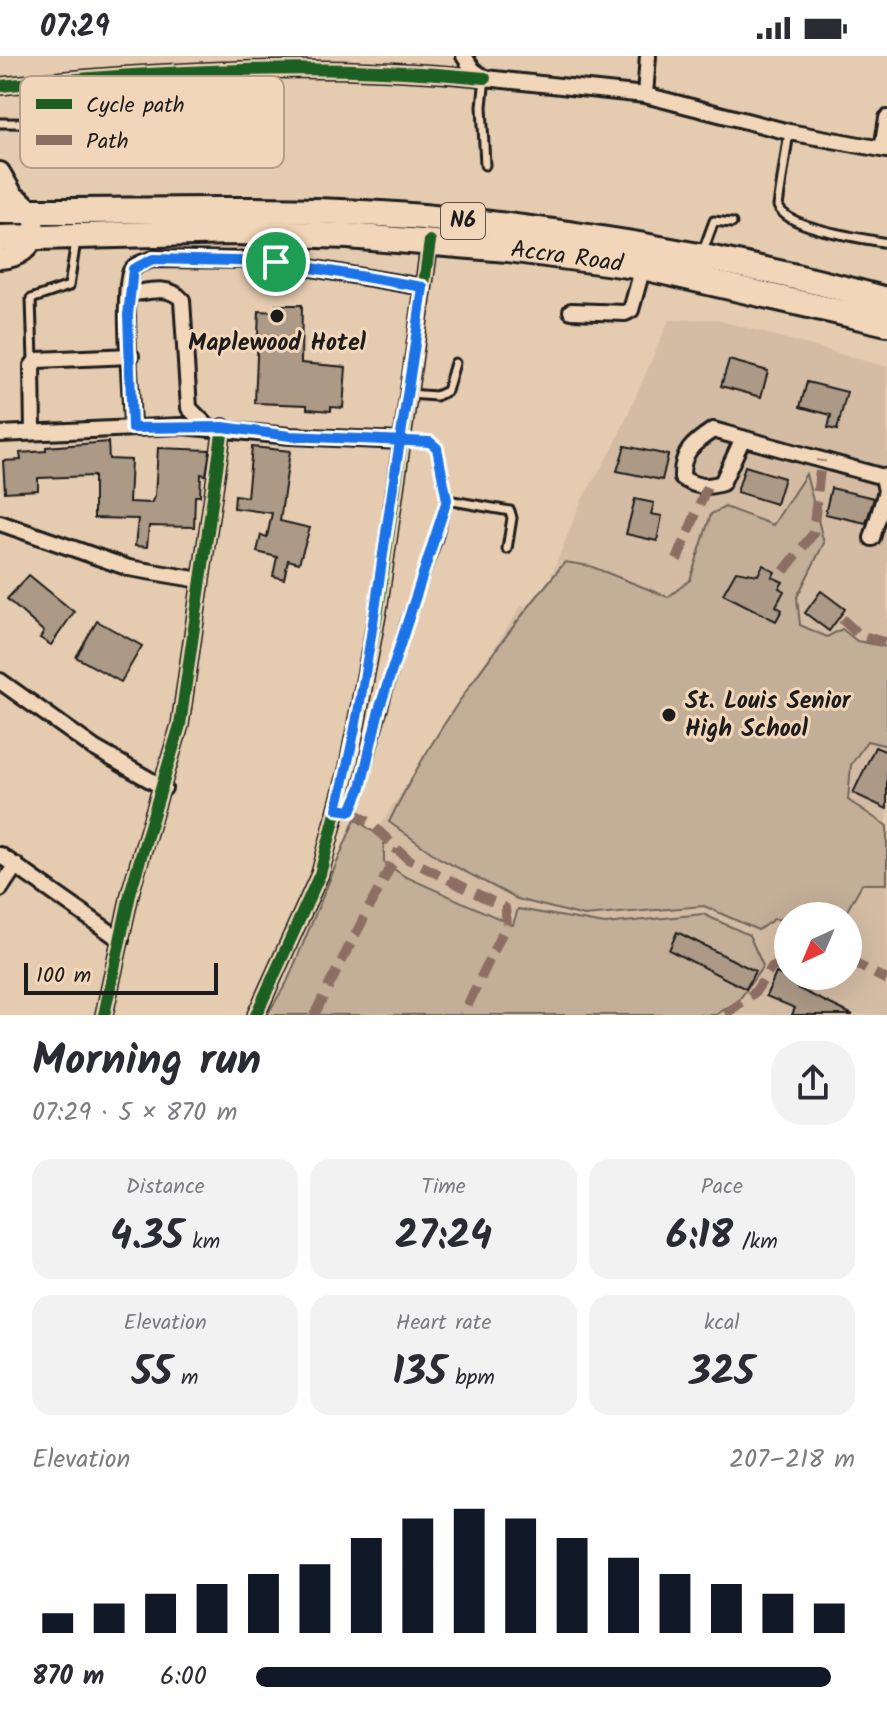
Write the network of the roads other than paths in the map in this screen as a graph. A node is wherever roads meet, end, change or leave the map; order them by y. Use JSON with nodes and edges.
{"nodes":[{"id":1,"x":464,"y":56,"type":"edge"},
{"id":2,"x":648,"y":56,"type":"edge"},
{"id":3,"x":110,"y":76,"type":"edge"},
{"id":4,"x":485,"y":78,"type":"junction"},
{"id":5,"x":20,"y":84,"type":"edge"},
{"id":6,"x":0,"y":86,"type":"edge"},
{"id":7,"x":645,"y":95,"type":"junction"},
{"id":8,"x":887,"y":118,"type":"edge"},
{"id":9,"x":0,"y":123,"type":"edge"},
{"id":10,"x":20,"y":123,"type":"edge"},
{"id":11,"x":789,"y":132,"type":"junction"},
{"id":12,"x":885,"y":150,"type":"edge"},
{"id":13,"x":485,"y":165,"type":"dead end"},
{"id":14,"x":0,"y":172,"type":"edge"},
{"id":15,"x":11,"y":203,"type":"edge"},
{"id":16,"x":732,"y":223,"type":"dead end"},
{"id":17,"x":77,"y":235,"type":"junction"},
{"id":18,"x":35,"y":237,"type":"junction"},
{"id":19,"x":0,"y":238,"type":"edge"},
{"id":20,"x":430,"y":241,"type":"junction"},
{"id":21,"x":887,"y":243,"type":"edge"},
{"id":22,"x":702,"y":257,"type":"junction"},
{"id":23,"x":0,"y":259,"type":"edge"},
{"id":24,"x":643,"y":267,"type":"junction"},
{"id":25,"x":423,"y":287,"type":"junction"},
{"id":26,"x":129,"y":294,"type":"junction"},
{"id":27,"x":887,"y":300,"type":"edge"},
{"id":28,"x":571,"y":311,"type":"dead end"},
{"id":29,"x":887,"y":323,"type":"edge"},
{"id":30,"x":131,"y":356,"type":"junction"},
{"id":31,"x":34,"y":363,"type":"junction"},
{"id":32,"x":455,"y":363,"type":"dead end"},
{"id":33,"x":407,"y":394,"type":"junction"},
{"id":34,"x":215,"y":427,"type":"junction"},
{"id":35,"x":132,"y":428,"type":"junction"},
{"id":36,"x":33,"y":432,"type":"junction"},
{"id":37,"x":0,"y":434,"type":"edge"},
{"id":38,"x":743,"y":438,"type":"junction"},
{"id":39,"x":401,"y":441,"type":"junction"},
{"id":40,"x":885,"y":478,"type":"edge"},
{"id":41,"x":447,"y":500,"type":"junction"},
{"id":42,"x":0,"y":523,"type":"edge"},
{"id":43,"x":872,"y":538,"type":"dead end"},
{"id":44,"x":507,"y":549,"type":"dead end"},
{"id":45,"x":200,"y":580,"type":"junction"},
{"id":46,"x":0,"y":681,"type":"edge"},
{"id":47,"x":164,"y":788,"type":"junction"},
{"id":48,"x":337,"y":809,"type":"junction"},
{"id":49,"x":0,"y":855,"type":"edge"},
{"id":50,"x":16,"y":865,"type":"junction"},
{"id":51,"x":0,"y":889,"type":"edge"},
{"id":52,"x":121,"y":940,"type":"junction"},
{"id":53,"x":104,"y":1015,"type":"edge"},
{"id":54,"x":256,"y":1015,"type":"edge"}],
"edges":[{"from":1,"to":4,"type":"street"},
{"from":2,"to":7,"type":"street"},
{"from":3,"to":4,"type":"street"},
{"from":4,"to":7,"type":"street"},
{"from":4,"to":13,"type":"lane"},
{"from":5,"to":6,"type":"street"},
{"from":7,"to":11,"type":"street"},
{"from":8,"to":12,"type":"street"},
{"from":9,"to":10,"type":"lane"},
{"from":11,"to":12,"type":"street"},
{"from":11,"to":21,"type":"lane"},
{"from":14,"to":15,"type":"street"},
{"from":15,"to":18,"type":"street"},
{"from":15,"to":22,"type":"highway","name":"Accra Road","number":"N6"},
{"from":16,"to":22,"type":"lane"},
{"from":17,"to":18,"type":"highway","name":"Accra Road","number":"N6"},
{"from":17,"to":20,"type":"highway","name":"Accra Road","number":"N6"},
{"from":17,"to":31,"type":"lane"},
{"from":18,"to":19,"type":"highway","name":"Accra Road","number":"N6"},
{"from":18,"to":23,"type":"street"},
{"from":20,"to":24,"type":"highway","name":"Accra Road","number":"N6"},
{"from":20,"to":25,"type":"street"},
{"from":22,"to":27,"type":"highway","name":"Accra Road","number":"N6"},
{"from":24,"to":28,"type":"street"},
{"from":24,"to":29,"type":"highway","name":"Accra Road","number":"N6"},
{"from":25,"to":26,"type":"street"},
{"from":25,"to":33,"type":"street"},
{"from":26,"to":30,"type":"street"},
{"from":26,"to":34,"type":"street"},
{"from":30,"to":31,"type":"street"},
{"from":30,"to":35,"type":"street"},
{"from":31,"to":36,"type":"street"},
{"from":32,"to":33,"type":"lane"},
{"from":33,"to":39,"type":"street"},
{"from":34,"to":35,"type":"street"},
{"from":34,"to":39,"type":"street"},
{"from":34,"to":45,"type":"street"},
{"from":35,"to":36,"type":"street"},
{"from":36,"to":37,"type":"street"},
{"from":38,"to":38,"type":"street"},
{"from":38,"to":40,"type":"street"},
{"from":39,"to":41,"type":"lane"},
{"from":39,"to":48,"type":"street"},
{"from":40,"to":43,"type":"street"},
{"from":41,"to":44,"type":"lane"},
{"from":41,"to":48,"type":"lane"},
{"from":42,"to":45,"type":"street"},
{"from":45,"to":47,"type":"street"},
{"from":46,"to":47,"type":"street"},
{"from":47,"to":52,"type":"street"},
{"from":48,"to":54,"type":"street"},
{"from":49,"to":50,"type":"street"},
{"from":50,"to":51,"type":"street"},
{"from":50,"to":52,"type":"street"},
{"from":52,"to":53,"type":"street"}]}
